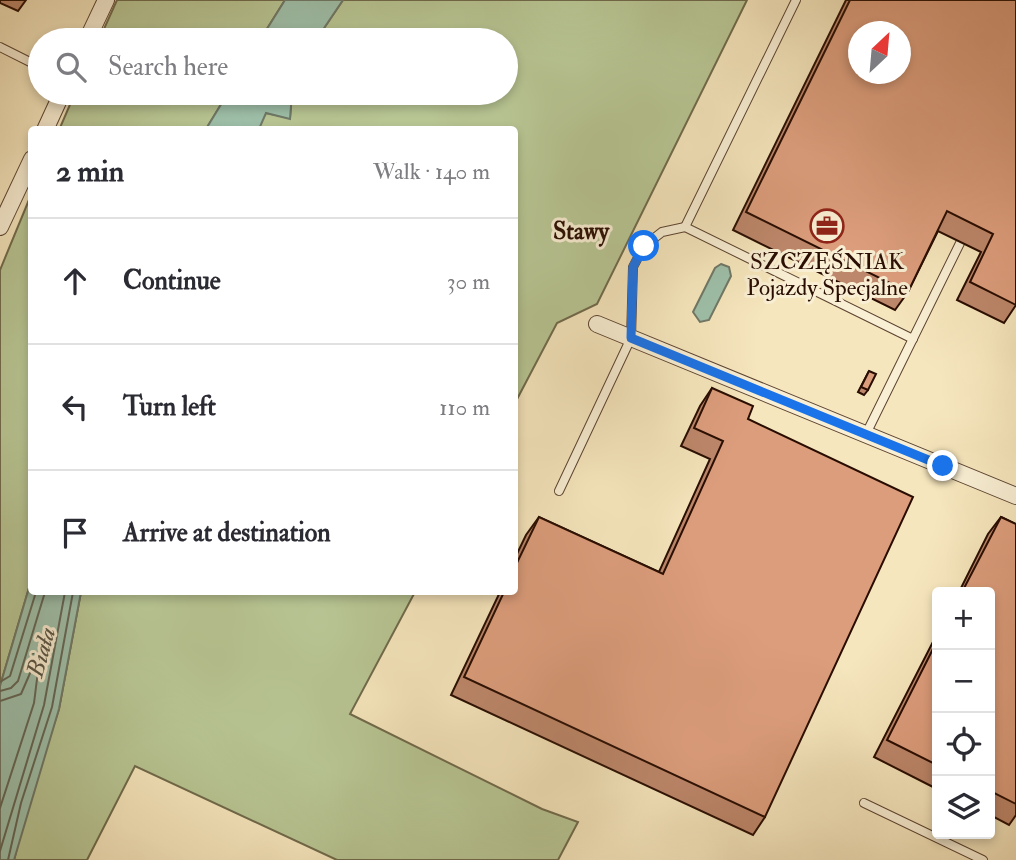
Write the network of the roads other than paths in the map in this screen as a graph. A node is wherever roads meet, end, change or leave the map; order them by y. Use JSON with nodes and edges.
{"nodes":[{"id":1,"x":106,"y":0,"type":"edge"},
{"id":2,"x":796,"y":0,"type":"edge"},
{"id":3,"x":93,"y":28,"type":"edge"},
{"id":4,"x":0,"y":47,"type":"edge"},
{"id":5,"x":28,"y":61,"type":"edge"},
{"id":6,"x":56,"y":105,"type":"edge"},
{"id":7,"x":47,"y":126,"type":"edge"},
{"id":8,"x":28,"y":167,"type":"edge"},
{"id":9,"x":1,"y":224,"type":"edge"},
{"id":10,"x":685,"y":227,"type":"junction"},
{"id":11,"x":967,"y":227,"type":"edge"},
{"id":12,"x":597,"y":324,"type":"dead end"},
{"id":13,"x":631,"y":338,"type":"junction"},
{"id":14,"x":913,"y":339,"type":"junction"},
{"id":15,"x":866,"y":434,"type":"junction"},
{"id":16,"x":559,"y":491,"type":"dead end"},
{"id":17,"x":1016,"y":496,"type":"edge"},
{"id":18,"x":864,"y":803,"type":"dead end"},
{"id":19,"x":983,"y":860,"type":"edge"}],
"edges":[{"from":1,"to":3,"type":"street"},
{"from":2,"to":10,"type":"lane"},
{"from":4,"to":5,"type":"lane"},
{"from":6,"to":7,"type":"street"},
{"from":8,"to":9,"type":"street"},
{"from":10,"to":13,"type":"lane"},
{"from":10,"to":14,"type":"lane"},
{"from":11,"to":14,"type":"lane"},
{"from":12,"to":13,"type":"street"},
{"from":13,"to":15,"type":"street"},
{"from":13,"to":16,"type":"lane"},
{"from":14,"to":15,"type":"lane"},
{"from":15,"to":17,"type":"street"},
{"from":18,"to":19,"type":"lane"}]}
